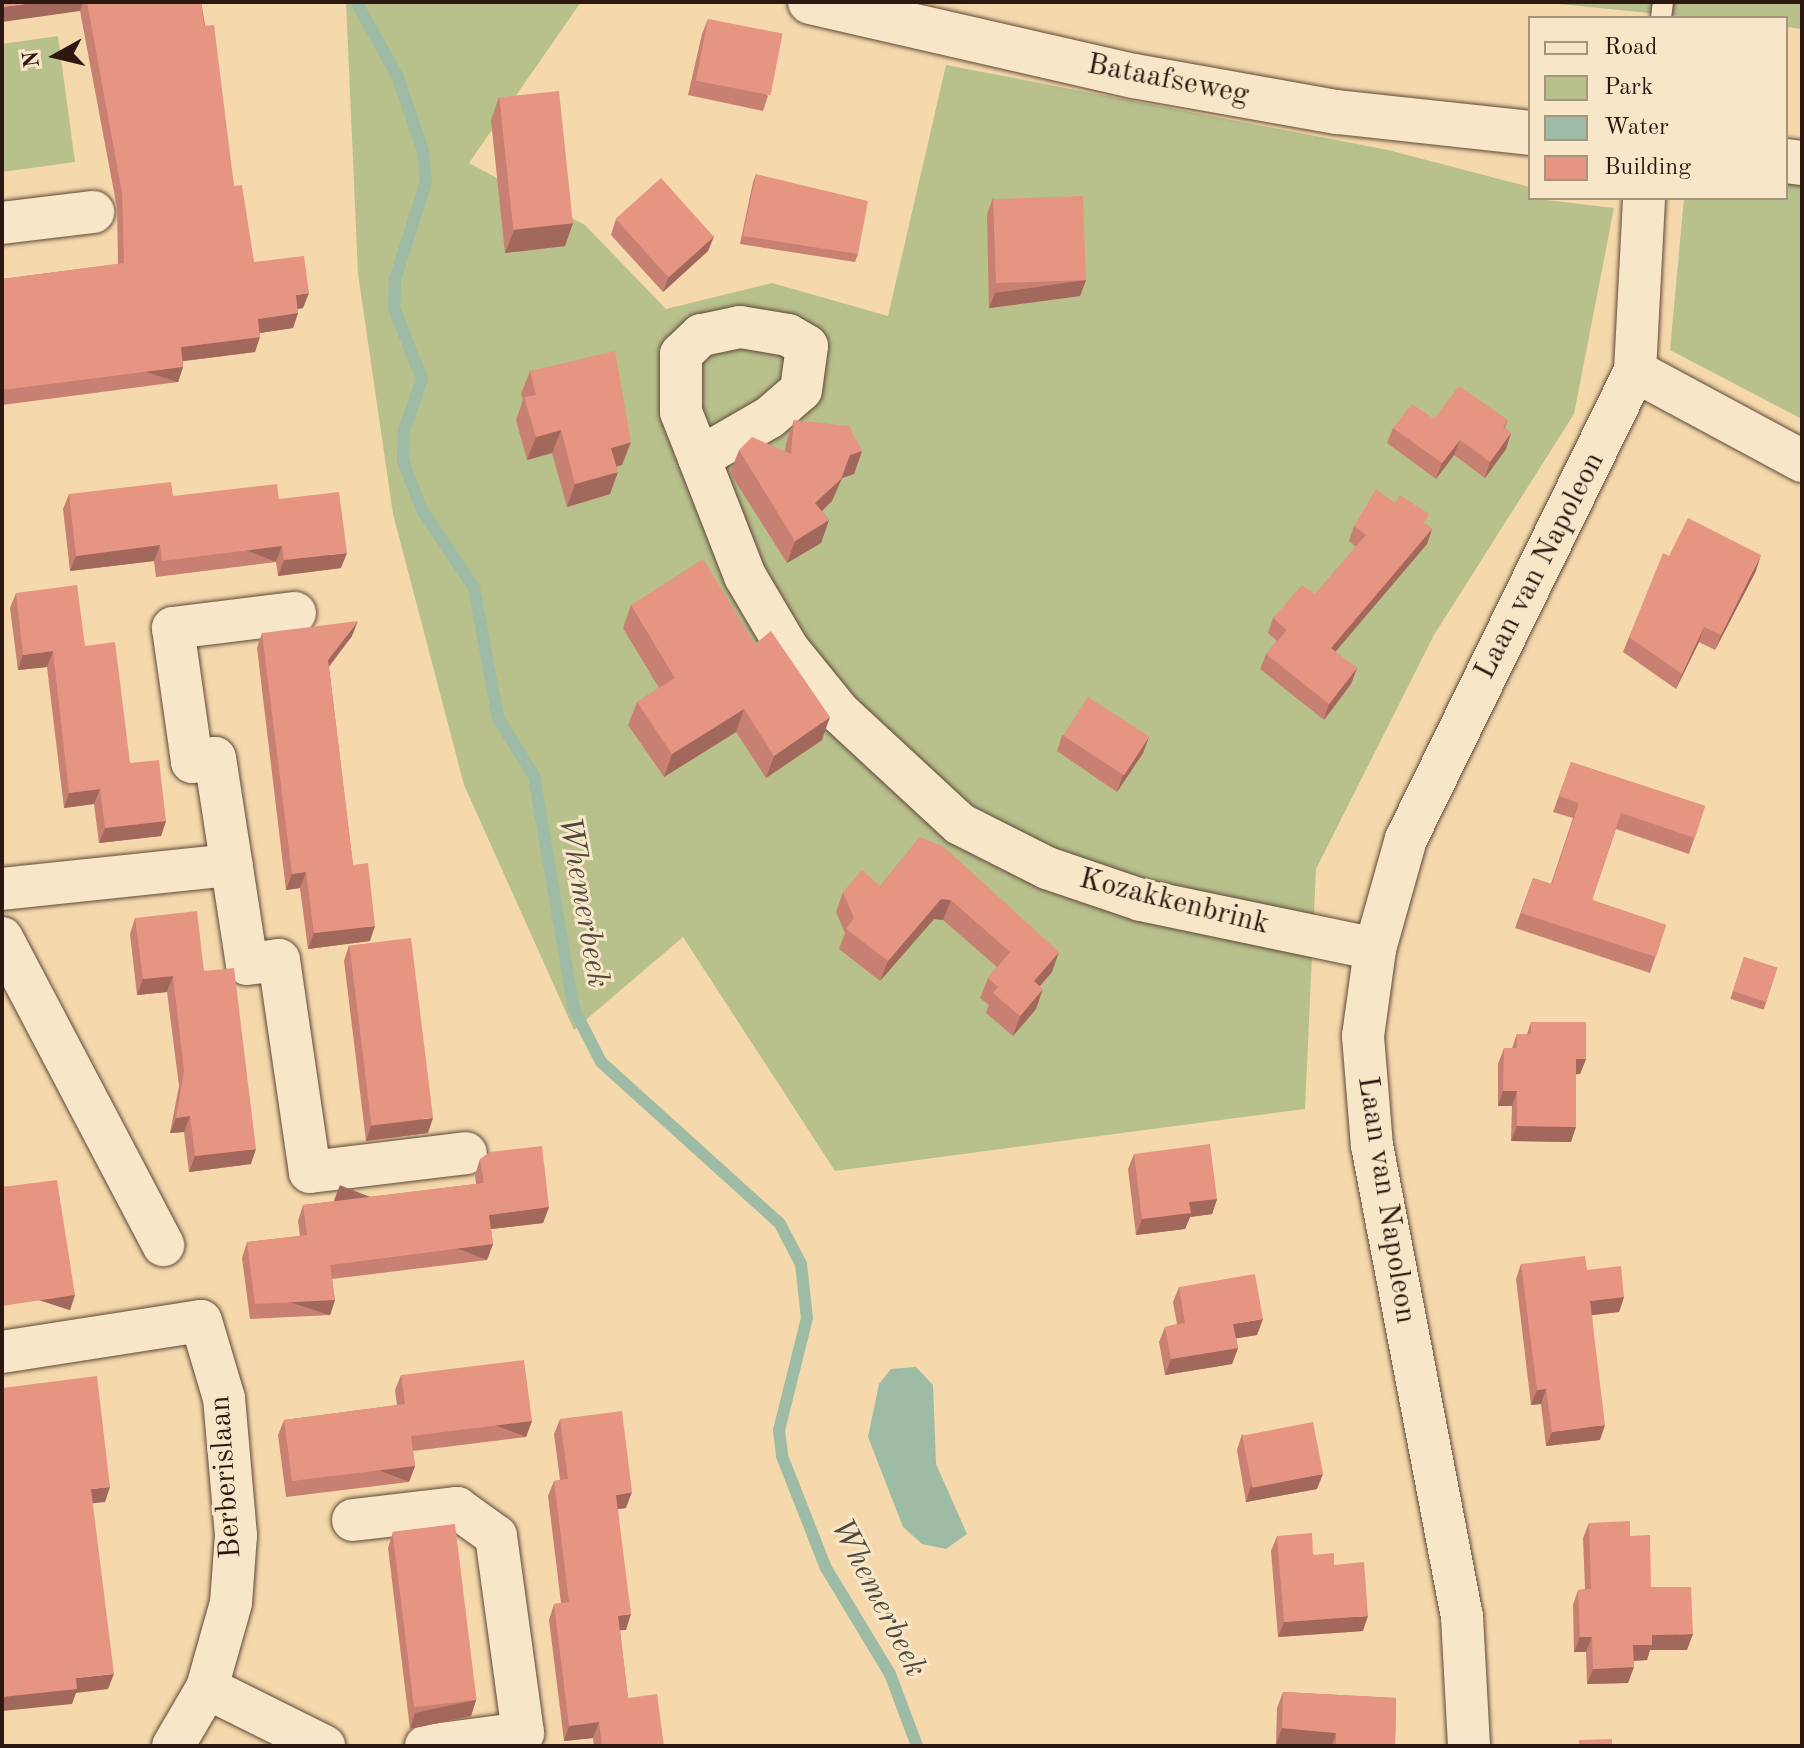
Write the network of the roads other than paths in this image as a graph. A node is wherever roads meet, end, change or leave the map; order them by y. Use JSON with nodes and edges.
{"nodes":[{"id":1,"x":810,"y":2,"type":"edge"},
{"id":2,"x":1528,"y":133,"type":"edge"},
{"id":3,"x":1644,"y":200,"type":"edge"},
{"id":4,"x":93,"y":212,"type":"dead end"},
{"id":5,"x":2,"y":223,"type":"edge"},
{"id":6,"x":1635,"y":371,"type":"junction"},
{"id":7,"x":699,"y":458,"type":"dead end"},
{"id":8,"x":1802,"y":461,"type":"edge"},
{"id":9,"x":295,"y":613,"type":"dead end"},
{"id":10,"x":232,"y":865,"type":"junction"},
{"id":11,"x":2,"y":889,"type":"edge"},
{"id":12,"x":2,"y":938,"type":"edge"},
{"id":13,"x":1375,"y":949,"type":"junction"},
{"id":14,"x":466,"y":1153,"type":"dead end"},
{"id":15,"x":163,"y":1245,"type":"dead end"},
{"id":16,"x":2,"y":1352,"type":"edge"},
{"id":17,"x":353,"y":1520,"type":"dead end"},
{"id":18,"x":207,"y":1688,"type":"junction"},
{"id":19,"x":173,"y":1746,"type":"edge"},
{"id":20,"x":324,"y":1746,"type":"edge"},
{"id":21,"x":426,"y":1746,"type":"edge"},
{"id":22,"x":1469,"y":1746,"type":"edge"}],
"edges":[{"from":1,"to":2,"type":"main road","name":"Bataafseweg"},
{"from":3,"to":6,"type":"street","name":"Laan van Napoleon"},
{"from":4,"to":5,"type":"street"},
{"from":6,"to":8,"type":"street"},
{"from":6,"to":13,"type":"street","name":"Laan van Napoleon"},
{"from":7,"to":13,"type":"street","name":"Kozakkenbrink"},
{"from":9,"to":10,"type":"street"},
{"from":10,"to":11,"type":"street"},
{"from":10,"to":14,"type":"street"},
{"from":12,"to":15,"type":"street"},
{"from":13,"to":22,"type":"street","name":"Laan van Napoleon"},
{"from":16,"to":18,"type":"street","name":"Berberislaan"},
{"from":17,"to":21,"type":"street"},
{"from":18,"to":19,"type":"street","name":"Berberislaan"},
{"from":18,"to":20,"type":"street"}]}
